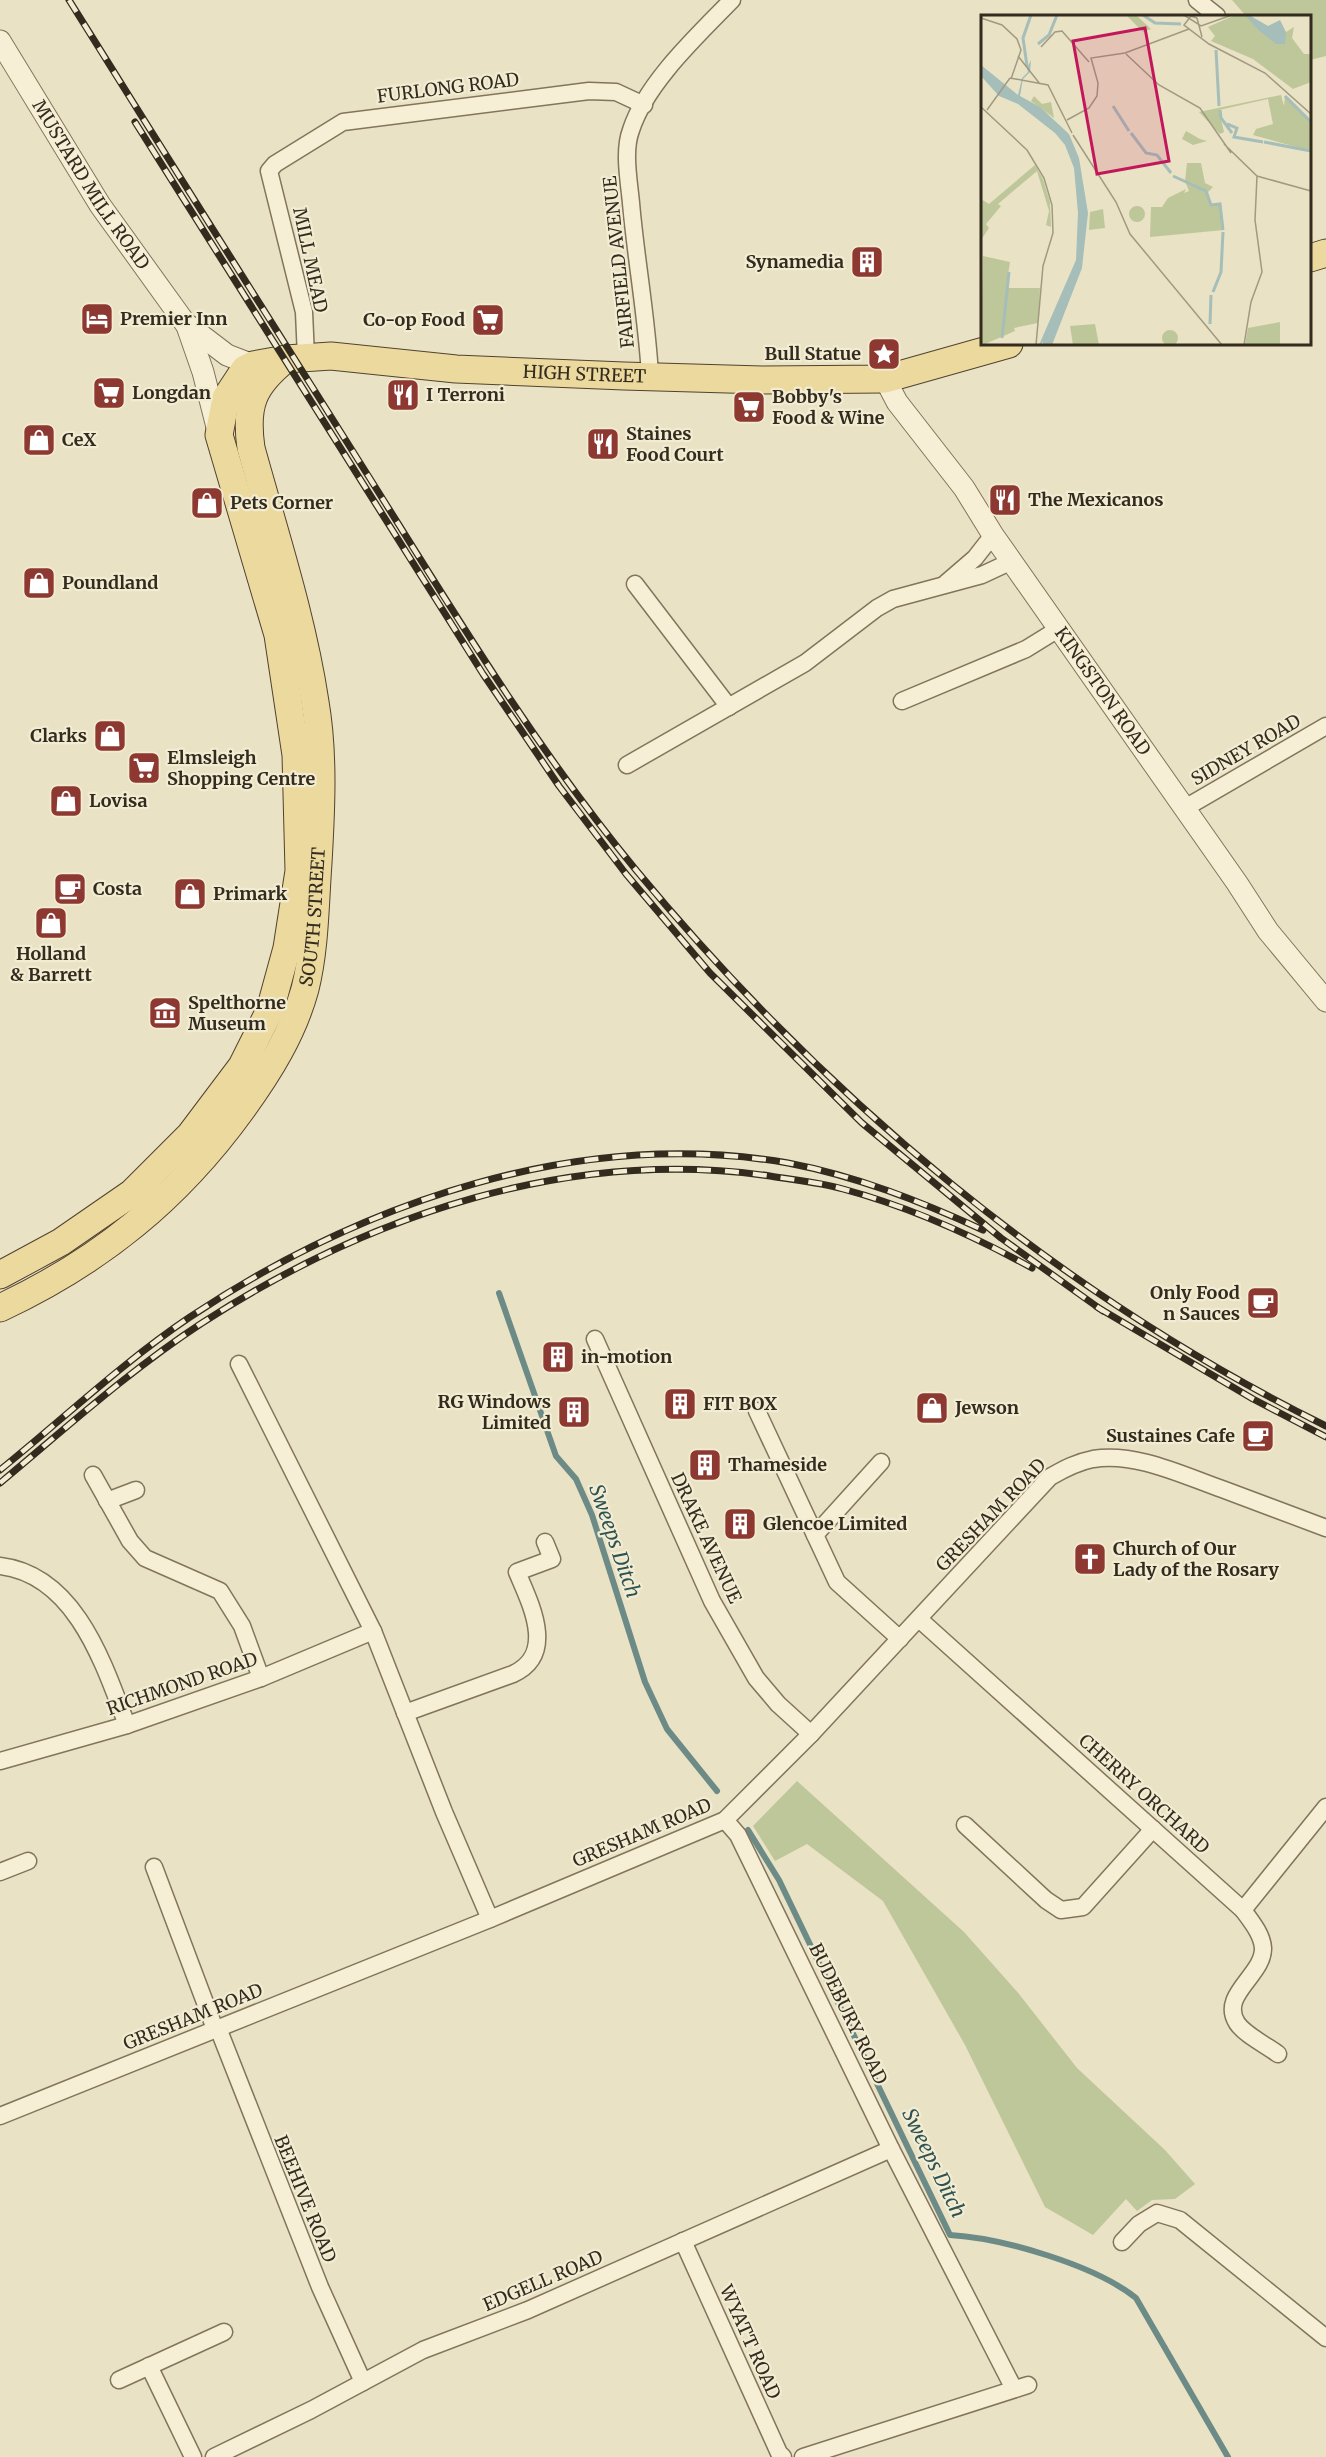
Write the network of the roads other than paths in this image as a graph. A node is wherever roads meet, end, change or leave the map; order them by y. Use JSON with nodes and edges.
{"nodes":[{"id":1,"x":732,"y":0,"type":"edge"},
{"id":2,"x":1197,"y":0,"type":"edge"},
{"id":3,"x":1215,"y":15,"type":"edge"},
{"id":4,"x":0,"y":41,"type":"edge"},
{"id":5,"x":644,"y":105,"type":"junction"},
{"id":6,"x":269,"y":171,"type":"joint"},
{"id":7,"x":1326,"y":253,"type":"edge"},
{"id":8,"x":1311,"y":258,"type":"edge"},
{"id":9,"x":185,"y":323,"type":"junction"},
{"id":10,"x":1004,"y":345,"type":"edge"},
{"id":11,"x":296,"y":358,"type":"junction"},
{"id":12,"x":253,"y":365,"type":"junction"},
{"id":13,"x":650,"y":376,"type":"junction"},
{"id":14,"x":205,"y":379,"type":"junction"},
{"id":15,"x":885,"y":379,"type":"junction"},
{"id":16,"x":242,"y":392,"type":"junction"},
{"id":17,"x":219,"y":435,"type":"junction"},
{"id":18,"x":993,"y":535,"type":"junction"},
{"id":19,"x":1011,"y":561,"type":"junction"},
{"id":20,"x":635,"y":584,"type":"dead end"},
{"id":21,"x":941,"y":587,"type":"junction"},
{"id":22,"x":1060,"y":628,"type":"junction"},
{"id":23,"x":902,"y":701,"type":"dead end"},
{"id":24,"x":729,"y":707,"type":"junction"},
{"id":25,"x":1326,"y":726,"type":"edge"},
{"id":26,"x":627,"y":765,"type":"dead end"},
{"id":27,"x":1185,"y":808,"type":"junction"},
{"id":28,"x":1326,"y":1002,"type":"edge"},
{"id":29,"x":0,"y":1275,"type":"edge"},
{"id":30,"x":0,"y":1308,"type":"edge"},
{"id":31,"x":595,"y":1339,"type":"dead end"},
{"id":32,"x":239,"y":1364,"type":"dead end"},
{"id":33,"x":757,"y":1411,"type":"dead end"},
{"id":34,"x":881,"y":1462,"type":"dead end"},
{"id":35,"x":93,"y":1475,"type":"dead end"},
{"id":36,"x":136,"y":1490,"type":"dead end"},
{"id":37,"x":107,"y":1501,"type":"junction"},
{"id":38,"x":1326,"y":1528,"type":"edge"},
{"id":39,"x":815,"y":1535,"type":"junction"},
{"id":40,"x":545,"y":1542,"type":"dead end"},
{"id":41,"x":0,"y":1566,"type":"edge"},
{"id":42,"x":919,"y":1619,"type":"junction"},
{"id":43,"x":373,"y":1631,"type":"junction"},
{"id":44,"x":900,"y":1639,"type":"junction"},
{"id":45,"x":261,"y":1678,"type":"junction"},
{"id":46,"x":405,"y":1713,"type":"junction"},
{"id":47,"x":127,"y":1725,"type":"junction"},
{"id":48,"x":810,"y":1734,"type":"junction"},
{"id":49,"x":0,"y":1761,"type":"edge"},
{"id":50,"x":1326,"y":1807,"type":"edge"},
{"id":51,"x":725,"y":1820,"type":"junction"},
{"id":52,"x":965,"y":1825,"type":"dead end"},
{"id":53,"x":1154,"y":1829,"type":"junction"},
{"id":54,"x":28,"y":1861,"type":"dead end"},
{"id":55,"x":154,"y":1867,"type":"dead end"},
{"id":56,"x":0,"y":1872,"type":"edge"},
{"id":57,"x":1243,"y":1910,"type":"junction"},
{"id":58,"x":490,"y":1919,"type":"junction"},
{"id":59,"x":216,"y":2029,"type":"junction"},
{"id":60,"x":1278,"y":2054,"type":"dead end"},
{"id":61,"x":0,"y":2116,"type":"edge"},
{"id":62,"x":891,"y":2149,"type":"junction"},
{"id":63,"x":683,"y":2241,"type":"junction"},
{"id":64,"x":1122,"y":2242,"type":"dead end"},
{"id":65,"x":224,"y":2332,"type":"dead end"},
{"id":66,"x":1326,"y":2337,"type":"edge"},
{"id":67,"x":149,"y":2366,"type":"junction"},
{"id":68,"x":119,"y":2380,"type":"dead end"},
{"id":69,"x":363,"y":2382,"type":"junction"},
{"id":70,"x":193,"y":2457,"type":"edge"},
{"id":71,"x":214,"y":2457,"type":"edge"},
{"id":72,"x":783,"y":2457,"type":"edge"},
{"id":73,"x":802,"y":2457,"type":"edge"}],
"edges":[{"from":1,"to":5,"type":"street","name":"FAIRFIELD AVENUE"},
{"from":2,"to":3,"type":"street"},
{"from":4,"to":9,"type":"street","name":"MUSTARD MILL ROAD"},
{"from":5,"to":6,"type":"street","name":"FURLONG ROAD"},
{"from":5,"to":13,"type":"street","name":"FAIRFIELD AVENUE"},
{"from":6,"to":11,"type":"street","name":"MILL MEAD"},
{"from":7,"to":8,"type":"main road"},
{"from":9,"to":12,"type":"street","name":"MUSTARD MILL ROAD"},
{"from":9,"to":14,"type":"street","name":"MUSTARD MILL ROAD"},
{"from":10,"to":15,"type":"main road","name":"HIGH STREET"},
{"from":11,"to":12,"type":"main road","name":"HIGH STREET"},
{"from":11,"to":13,"type":"main road","name":"HIGH STREET"},
{"from":11,"to":16,"type":"main road"},
{"from":12,"to":16,"type":"main road"},
{"from":13,"to":15,"type":"main road","name":"HIGH STREET"},
{"from":14,"to":16,"type":"street"},
{"from":14,"to":17,"type":"street","name":"MUSTARD MILL ROAD"},
{"from":15,"to":18,"type":"street","name":"KINGSTON ROAD"},
{"from":16,"to":17,"type":"main road","name":"SOUTH STREET"},
{"from":16,"to":30,"type":"main road","name":"SOUTH STREET"},
{"from":17,"to":29,"type":"main road","name":"SOUTH STREET"},
{"from":18,"to":19,"type":"street","name":"KINGSTON ROAD"},
{"from":18,"to":21,"type":"street"},
{"from":19,"to":21,"type":"street"},
{"from":19,"to":22,"type":"street","name":"KINGSTON ROAD"},
{"from":20,"to":24,"type":"street"},
{"from":21,"to":24,"type":"street"},
{"from":22,"to":23,"type":"street"},
{"from":22,"to":27,"type":"street","name":"KINGSTON ROAD"},
{"from":24,"to":26,"type":"street"},
{"from":25,"to":27,"type":"street","name":"SIDNEY ROAD"},
{"from":27,"to":28,"type":"street","name":"KINGSTON ROAD"},
{"from":31,"to":48,"type":"street","name":"DRAKE AVENUE"},
{"from":32,"to":43,"type":"street"},
{"from":33,"to":39,"type":"street"},
{"from":34,"to":39,"type":"street"},
{"from":35,"to":37,"type":"street"},
{"from":36,"to":37,"type":"street"},
{"from":37,"to":45,"type":"street"},
{"from":38,"to":42,"type":"street","name":"GRESHAM ROAD"},
{"from":39,"to":44,"type":"street"},
{"from":40,"to":46,"type":"street"},
{"from":41,"to":47,"type":"street"},
{"from":42,"to":44,"type":"street","name":"GRESHAM ROAD"},
{"from":42,"to":53,"type":"street","name":"CHERRY ORCHARD"},
{"from":43,"to":45,"type":"street","name":"RICHMOND ROAD"},
{"from":43,"to":46,"type":"street"},
{"from":44,"to":48,"type":"street","name":"GRESHAM ROAD"},
{"from":45,"to":47,"type":"street","name":"RICHMOND ROAD"},
{"from":46,"to":58,"type":"street"},
{"from":47,"to":49,"type":"street","name":"RICHMOND ROAD"},
{"from":48,"to":51,"type":"street","name":"GRESHAM ROAD"},
{"from":50,"to":57,"type":"street"},
{"from":51,"to":58,"type":"street","name":"GRESHAM ROAD"},
{"from":51,"to":62,"type":"street","name":"BUDEBURY ROAD"},
{"from":52,"to":53,"type":"street"},
{"from":53,"to":57,"type":"street","name":"CHERRY ORCHARD"},
{"from":54,"to":56,"type":"street"},
{"from":55,"to":59,"type":"street","name":"BEEHIVE ROAD"},
{"from":57,"to":60,"type":"street","name":"CHERRY ORCHARD"},
{"from":58,"to":59,"type":"street","name":"GRESHAM ROAD"},
{"from":59,"to":61,"type":"street","name":"GRESHAM ROAD"},
{"from":59,"to":69,"type":"street","name":"BEEHIVE ROAD"},
{"from":62,"to":63,"type":"street","name":"EDGELL ROAD"},
{"from":62,"to":73,"type":"street","name":"BUDEBURY ROAD"},
{"from":63,"to":69,"type":"street","name":"EDGELL ROAD"},
{"from":63,"to":72,"type":"street","name":"WYATT ROAD"},
{"from":64,"to":66,"type":"street"},
{"from":65,"to":67,"type":"street"},
{"from":67,"to":68,"type":"street"},
{"from":67,"to":70,"type":"street"},
{"from":69,"to":71,"type":"street","name":"EDGELL ROAD"}]}
